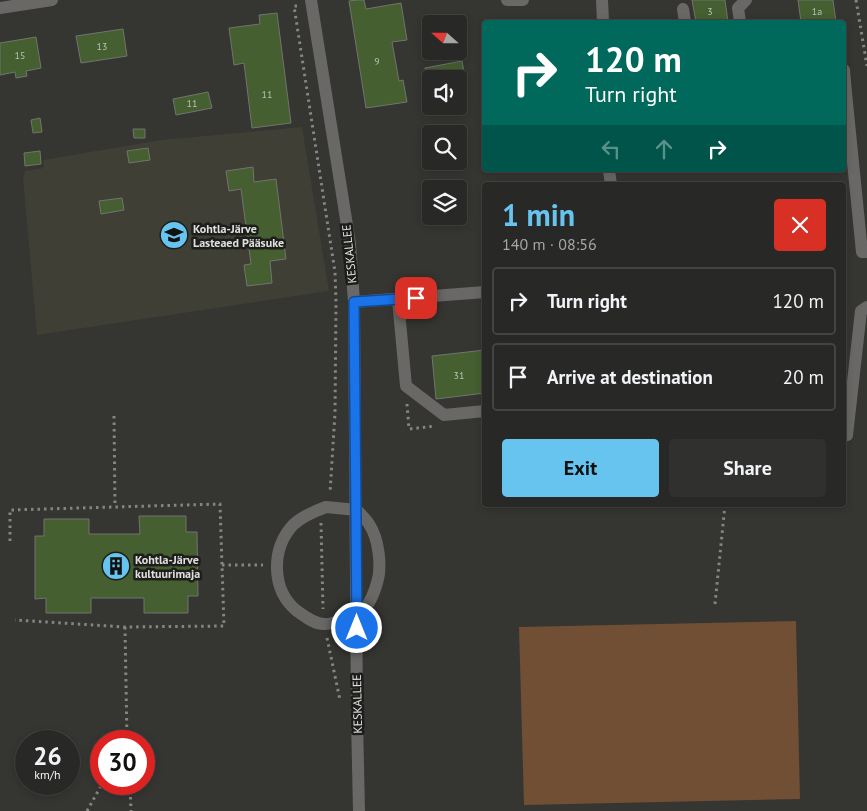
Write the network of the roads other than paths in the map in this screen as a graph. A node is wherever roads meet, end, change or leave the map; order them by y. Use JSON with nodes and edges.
{"nodes":[{"id":1,"x":52,"y":0,"type":"edge"},
{"id":2,"x":311,"y":0,"type":"edge"},
{"id":3,"x":506,"y":0,"type":"edge"},
{"id":4,"x":522,"y":0,"type":"edge"},
{"id":5,"x":602,"y":0,"type":"edge"},
{"id":6,"x":746,"y":0,"type":"edge"},
{"id":7,"x":0,"y":8,"type":"edge"},
{"id":8,"x":683,"y":9,"type":"dead end"},
{"id":9,"x":603,"y":20,"type":"edge"},
{"id":10,"x":685,"y":20,"type":"edge"},
{"id":11,"x":740,"y":20,"type":"edge"},
{"id":12,"x":846,"y":102,"type":"edge"},
{"id":13,"x":867,"y":252,"type":"edge"},
{"id":14,"x":482,"y":292,"type":"edge"},
{"id":15,"x":398,"y":300,"type":"junction"},
{"id":16,"x":354,"y":302,"type":"junction"},
{"id":17,"x":867,"y":307,"type":"edge"},
{"id":18,"x":482,"y":411,"type":"edge"},
{"id":19,"x":846,"y":435,"type":"edge"},
{"id":20,"x":356,"y":510,"type":"junction"},
{"id":21,"x":357,"y":616,"type":"junction"},
{"id":22,"x":360,"y":811,"type":"edge"}],
"edges":[{"from":1,"to":7,"type":"street"},
{"from":2,"to":16,"type":"street","name":"KESKALLEE"},
{"from":3,"to":4,"type":"street"},
{"from":5,"to":9,"type":"street"},
{"from":6,"to":11,"type":"street"},
{"from":8,"to":10,"type":"street"},
{"from":12,"to":13,"type":"street"},
{"from":14,"to":15,"type":"street"},
{"from":15,"to":16,"type":"street"},
{"from":15,"to":18,"type":"street"},
{"from":16,"to":20,"type":"street","name":"KESKALLEE"},
{"from":17,"to":19,"type":"street"},
{"from":20,"to":21,"type":"street","name":"KESKALLEE"},
{"from":20,"to":21,"type":"street"},
{"from":20,"to":21,"type":"street"},
{"from":21,"to":22,"type":"street","name":"KESKALLEE"}]}
